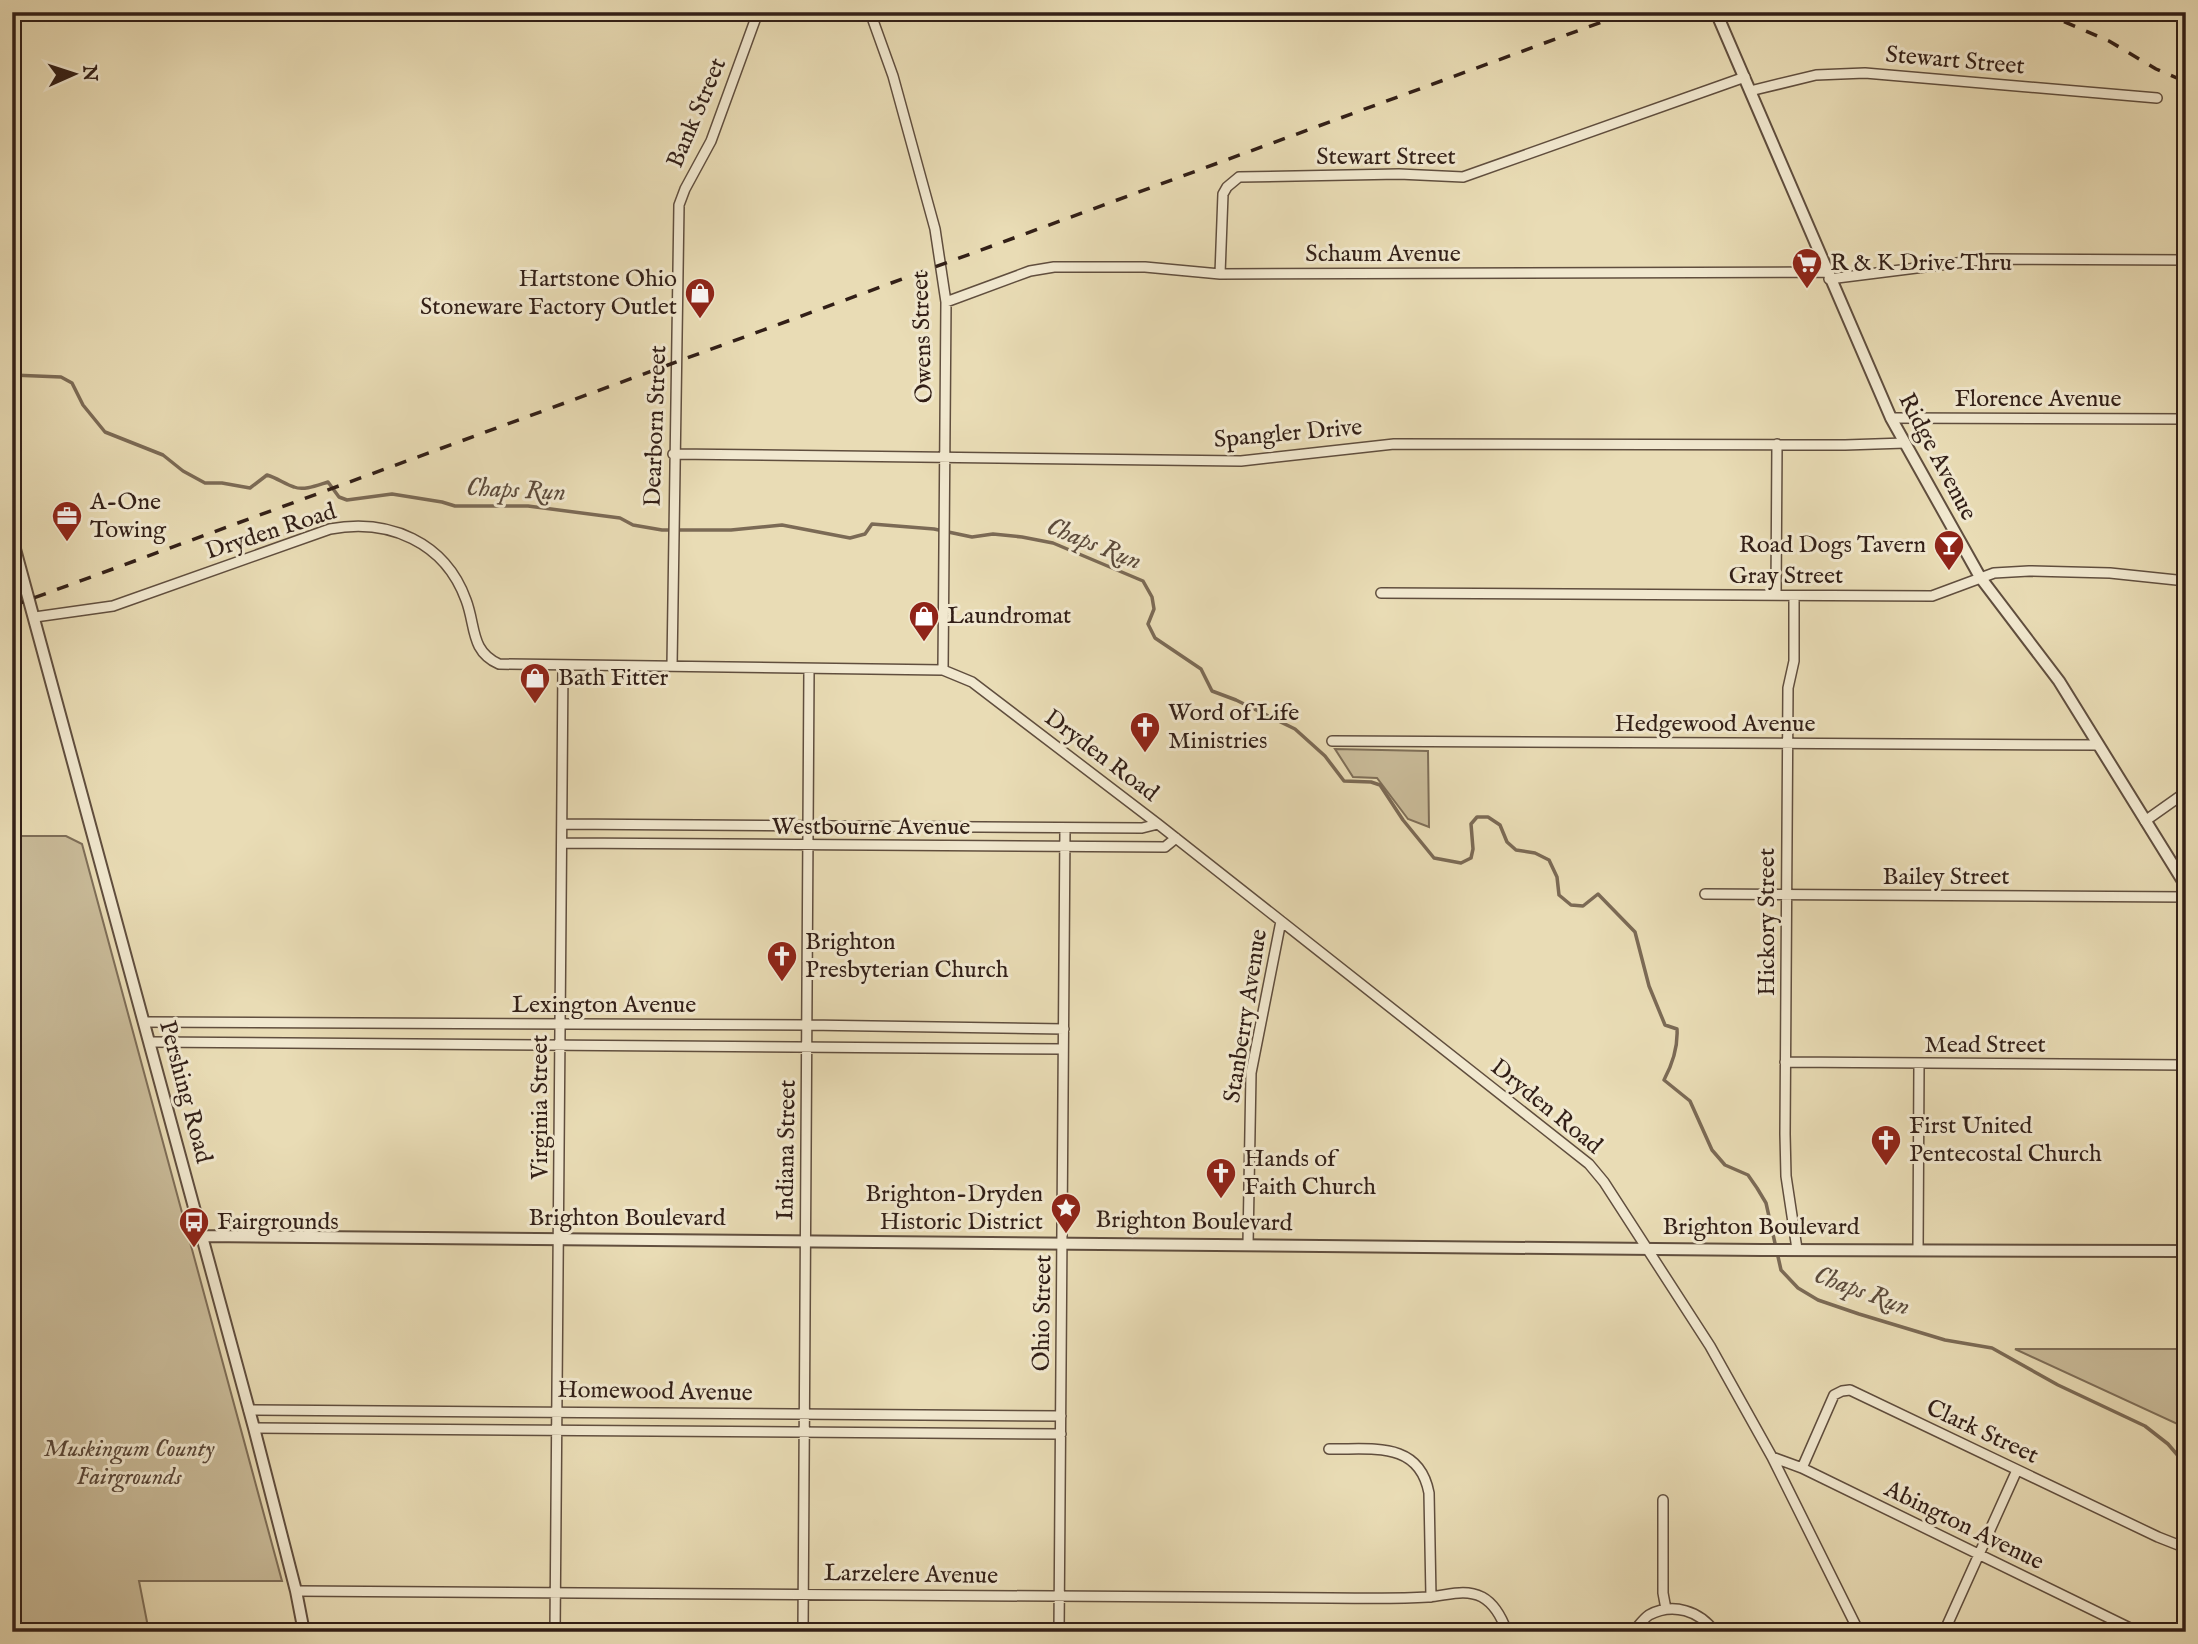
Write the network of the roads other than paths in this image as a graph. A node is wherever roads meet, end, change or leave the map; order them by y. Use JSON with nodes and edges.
{"nodes":[{"id":1,"x":758,"y":12,"type":"edge"},
{"id":2,"x":870,"y":12,"type":"edge"},
{"id":3,"x":1716,"y":12,"type":"edge"},
{"id":4,"x":1745,"y":77,"type":"junction"},
{"id":5,"x":1750,"y":91,"type":"junction"},
{"id":6,"x":2157,"y":98,"type":"dead end"},
{"id":7,"x":685,"y":189,"type":"joint"},
{"id":8,"x":2186,"y":260,"type":"edge"},
{"id":9,"x":1220,"y":274,"type":"junction"},
{"id":10,"x":1828,"y":276,"type":"junction"},
{"id":11,"x":946,"y":302,"type":"junction"},
{"id":12,"x":1891,"y":418,"type":"junction"},
{"id":13,"x":2186,"y":419,"type":"edge"},
{"id":14,"x":1905,"y":443,"type":"junction"},
{"id":15,"x":1777,"y":444,"type":"junction"},
{"id":16,"x":673,"y":454,"type":"junction"},
{"id":17,"x":945,"y":457,"type":"junction"},
{"id":18,"x":12,"y":538,"type":"edge"},
{"id":19,"x":16,"y":565,"type":"edge"},
{"id":20,"x":1980,"y":577,"type":"junction"},
{"id":21,"x":2186,"y":581,"type":"edge"},
{"id":22,"x":1381,"y":593,"type":"dead end"},
{"id":23,"x":1776,"y":595,"type":"junction"},
{"id":24,"x":1794,"y":596,"type":"junction"},
{"id":25,"x":34,"y":617,"type":"junction"},
{"id":26,"x":563,"y":666,"type":"junction"},
{"id":27,"x":672,"y":666,"type":"junction"},
{"id":28,"x":809,"y":669,"type":"junction"},
{"id":29,"x":943,"y":670,"type":"junction"},
{"id":30,"x":1332,"y":741,"type":"dead end"},
{"id":31,"x":1788,"y":743,"type":"junction"},
{"id":32,"x":2098,"y":745,"type":"junction"},
{"id":33,"x":2186,"y":792,"type":"edge"},
{"id":34,"x":2145,"y":821,"type":"junction"},
{"id":35,"x":562,"y":824,"type":"junction"},
{"id":36,"x":1158,"y":824,"type":"junction"},
{"id":37,"x":808,"y":826,"type":"junction"},
{"id":38,"x":1065,"y":828,"type":"junction"},
{"id":39,"x":1176,"y":838,"type":"junction"},
{"id":40,"x":562,"y":843,"type":"junction"},
{"id":41,"x":808,"y":846,"type":"junction"},
{"id":42,"x":1065,"y":848,"type":"junction"},
{"id":43,"x":2186,"y":886,"type":"edge"},
{"id":44,"x":1705,"y":894,"type":"dead end"},
{"id":45,"x":1786,"y":895,"type":"junction"},
{"id":46,"x":2186,"y":897,"type":"edge"},
{"id":47,"x":1281,"y":921,"type":"junction"},
{"id":48,"x":144,"y":1022,"type":"junction"},
{"id":49,"x":559,"y":1024,"type":"junction"},
{"id":50,"x":807,"y":1025,"type":"junction"},
{"id":51,"x":1064,"y":1029,"type":"junction"},
{"id":52,"x":150,"y":1042,"type":"junction"},
{"id":53,"x":559,"y":1046,"type":"junction"},
{"id":54,"x":807,"y":1048,"type":"junction"},
{"id":55,"x":1063,"y":1049,"type":"junction"},
{"id":56,"x":1785,"y":1062,"type":"junction"},
{"id":57,"x":1919,"y":1064,"type":"junction"},
{"id":58,"x":2186,"y":1065,"type":"edge"},
{"id":59,"x":202,"y":1236,"type":"junction"},
{"id":60,"x":558,"y":1238,"type":"junction"},
{"id":61,"x":805,"y":1240,"type":"junction"},
{"id":62,"x":1063,"y":1242,"type":"junction"},
{"id":63,"x":1248,"y":1244,"type":"junction"},
{"id":64,"x":1647,"y":1247,"type":"junction"},
{"id":65,"x":1791,"y":1249,"type":"junction"},
{"id":66,"x":1918,"y":1250,"type":"junction"},
{"id":67,"x":2186,"y":1251,"type":"edge"},
{"id":68,"x":249,"y":1410,"type":"junction"},
{"id":69,"x":558,"y":1410,"type":"junction"},
{"id":70,"x":804,"y":1413,"type":"junction"},
{"id":71,"x":1061,"y":1416,"type":"junction"},
{"id":72,"x":254,"y":1428,"type":"junction"},
{"id":73,"x":558,"y":1431,"type":"junction"},
{"id":74,"x":804,"y":1432,"type":"junction"},
{"id":75,"x":1060,"y":1434,"type":"junction"},
{"id":76,"x":1329,"y":1449,"type":"dead end"},
{"id":77,"x":1773,"y":1457,"type":"junction"},
{"id":78,"x":1802,"y":1468,"type":"junction"},
{"id":79,"x":2017,"y":1470,"type":"junction"},
{"id":80,"x":1663,"y":1500,"type":"dead end"},
{"id":81,"x":2186,"y":1548,"type":"edge"},
{"id":82,"x":1979,"y":1555,"type":"junction"},
{"id":83,"x":296,"y":1591,"type":"junction"},
{"id":84,"x":555,"y":1592,"type":"junction"},
{"id":85,"x":803,"y":1593,"type":"junction"},
{"id":86,"x":1059,"y":1596,"type":"junction"},
{"id":87,"x":1431,"y":1597,"type":"junction"},
{"id":88,"x":1665,"y":1609,"type":"junction"},
{"id":89,"x":304,"y":1632,"type":"edge"},
{"id":90,"x":555,"y":1632,"type":"edge"},
{"id":91,"x":803,"y":1632,"type":"edge"},
{"id":92,"x":1059,"y":1632,"type":"edge"},
{"id":93,"x":1507,"y":1632,"type":"edge"},
{"id":94,"x":1633,"y":1632,"type":"edge"},
{"id":95,"x":1715,"y":1632,"type":"edge"},
{"id":96,"x":1859,"y":1632,"type":"edge"},
{"id":97,"x":1944,"y":1632,"type":"edge"},
{"id":98,"x":2138,"y":1632,"type":"edge"}],
"edges":[{"from":1,"to":7,"type":"street","name":"Bank Street"},
{"from":2,"to":11,"type":"street","name":"Owens Street"},
{"from":3,"to":4,"type":"street","name":"Ridge Avenue"},
{"from":4,"to":5,"type":"street","name":"Ridge Avenue"},
{"from":4,"to":9,"type":"street","name":"Stewart Street"},
{"from":5,"to":6,"type":"street","name":"Stewart Street"},
{"from":5,"to":10,"type":"street","name":"Ridge Avenue"},
{"from":7,"to":16,"type":"street","name":"Dearborn Street"},
{"from":8,"to":10,"type":"street","name":"Schaum Avenue"},
{"from":9,"to":10,"type":"street","name":"Schaum Avenue"},
{"from":9,"to":11,"type":"street","name":"Schaum Avenue"},
{"from":10,"to":12,"type":"street","name":"Ridge Avenue"},
{"from":11,"to":17,"type":"street","name":"Owens Street"},
{"from":12,"to":13,"type":"street","name":"Florence Avenue"},
{"from":12,"to":14,"type":"street","name":"Ridge Avenue"},
{"from":14,"to":15,"type":"street","name":"Spangler Drive"},
{"from":14,"to":20,"type":"street","name":"Ridge Avenue"},
{"from":15,"to":17,"type":"street","name":"Spangler Drive"},
{"from":15,"to":23,"type":"street"},
{"from":16,"to":17,"type":"street","name":"Spangler Drive"},
{"from":16,"to":27,"type":"street","name":"Dearborn Street"},
{"from":17,"to":29,"type":"street","name":"Owens Street"},
{"from":18,"to":19,"type":"street","name":"Pershing Road"},
{"from":19,"to":25,"type":"street","name":"Pershing Road"},
{"from":20,"to":21,"type":"street","name":"Gray Street"},
{"from":20,"to":24,"type":"street","name":"Gray Street"},
{"from":20,"to":32,"type":"street","name":"Ridge Avenue"},
{"from":22,"to":23,"type":"street","name":"Gray Street"},
{"from":23,"to":24,"type":"street","name":"Gray Street"},
{"from":24,"to":31,"type":"street","name":"Hickory Street"},
{"from":25,"to":26,"type":"street","name":"Dryden Road"},
{"from":25,"to":48,"type":"street","name":"Pershing Road"},
{"from":26,"to":27,"type":"street","name":"Dryden Road"},
{"from":26,"to":35,"type":"street","name":"Virginia Street"},
{"from":27,"to":28,"type":"street","name":"Dryden Road"},
{"from":28,"to":29,"type":"street","name":"Dryden Road"},
{"from":28,"to":37,"type":"street","name":"Indiana Street"},
{"from":29,"to":36,"type":"street","name":"Dryden Road"},
{"from":30,"to":31,"type":"street","name":"Hedgewood Avenue"},
{"from":31,"to":32,"type":"street","name":"Hedgewood Avenue"},
{"from":31,"to":45,"type":"street","name":"Hickory Street"},
{"from":32,"to":34,"type":"street","name":"Ridge Avenue"},
{"from":33,"to":34,"type":"street"},
{"from":34,"to":43,"type":"street","name":"Ridge Avenue"},
{"from":35,"to":37,"type":"street","name":"Westbourne Avenue"},
{"from":35,"to":40,"type":"street","name":"Virginia Street"},
{"from":36,"to":38,"type":"street","name":"Westbourne Avenue"},
{"from":36,"to":39,"type":"street","name":"Dryden Road"},
{"from":37,"to":38,"type":"street","name":"Westbourne Avenue"},
{"from":37,"to":41,"type":"street","name":"Indiana Street"},
{"from":38,"to":42,"type":"street","name":"Ohio Street"},
{"from":39,"to":42,"type":"street","name":"Westbourne Avenue"},
{"from":39,"to":47,"type":"street","name":"Dryden Road"},
{"from":40,"to":41,"type":"street","name":"Westbourne Avenue"},
{"from":40,"to":49,"type":"street","name":"Virginia Street"},
{"from":41,"to":42,"type":"street","name":"Westbourne Avenue"},
{"from":41,"to":50,"type":"street","name":"Indiana Street"},
{"from":42,"to":51,"type":"street","name":"Ohio Street"},
{"from":44,"to":45,"type":"street","name":"Bailey Street"},
{"from":45,"to":46,"type":"street","name":"Bailey Street"},
{"from":45,"to":56,"type":"street","name":"Hickory Street"},
{"from":47,"to":63,"type":"street","name":"Stanberry Avenue"},
{"from":47,"to":64,"type":"street","name":"Dryden Road"},
{"from":48,"to":49,"type":"street","name":"Lexington Avenue"},
{"from":48,"to":52,"type":"street","name":"Pershing Road"},
{"from":49,"to":50,"type":"street","name":"Lexington Avenue"},
{"from":49,"to":53,"type":"street","name":"Virginia Street"},
{"from":50,"to":51,"type":"street","name":"Lexington Avenue"},
{"from":50,"to":54,"type":"street","name":"Indiana Street"},
{"from":51,"to":55,"type":"street","name":"Ohio Street"},
{"from":52,"to":53,"type":"street","name":"Lexington Avenue"},
{"from":52,"to":59,"type":"street","name":"Pershing Road"},
{"from":53,"to":54,"type":"street","name":"Lexington Avenue"},
{"from":53,"to":60,"type":"street","name":"Virginia Street"},
{"from":54,"to":55,"type":"street","name":"Lexington Avenue"},
{"from":54,"to":61,"type":"street","name":"Indiana Street"},
{"from":55,"to":62,"type":"street","name":"Ohio Street"},
{"from":56,"to":57,"type":"street","name":"Mead Street"},
{"from":56,"to":65,"type":"street","name":"Hickory Street"},
{"from":57,"to":58,"type":"street","name":"Mead Street"},
{"from":57,"to":66,"type":"street"},
{"from":59,"to":60,"type":"street","name":"Brighton Boulevard"},
{"from":59,"to":68,"type":"street","name":"Pershing Road"},
{"from":60,"to":61,"type":"street","name":"Brighton Boulevard"},
{"from":60,"to":69,"type":"street","name":"Virginia Street"},
{"from":61,"to":62,"type":"street","name":"Brighton Boulevard"},
{"from":61,"to":70,"type":"street","name":"Indiana Street"},
{"from":62,"to":63,"type":"street","name":"Brighton Boulevard"},
{"from":62,"to":71,"type":"street","name":"Ohio Street"},
{"from":63,"to":64,"type":"street","name":"Brighton Boulevard"},
{"from":64,"to":65,"type":"street","name":"Brighton Boulevard"},
{"from":64,"to":77,"type":"street","name":"Dryden Road"},
{"from":65,"to":66,"type":"street","name":"Brighton Boulevard"},
{"from":66,"to":67,"type":"street","name":"Brighton Boulevard"},
{"from":68,"to":69,"type":"street","name":"Homewood Avenue"},
{"from":68,"to":72,"type":"street","name":"Pershing Road"},
{"from":69,"to":70,"type":"street","name":"Homewood Avenue"},
{"from":69,"to":73,"type":"street","name":"Virginia Street"},
{"from":70,"to":71,"type":"street","name":"Homewood Avenue"},
{"from":70,"to":74,"type":"street","name":"Indiana Street"},
{"from":71,"to":75,"type":"street","name":"Ohio Street"},
{"from":72,"to":73,"type":"street","name":"Homewood Avenue"},
{"from":72,"to":83,"type":"street","name":"Pershing Road"},
{"from":73,"to":74,"type":"street","name":"Homewood Avenue"},
{"from":73,"to":84,"type":"street","name":"Virginia Street"},
{"from":74,"to":75,"type":"street","name":"Homewood Avenue"},
{"from":74,"to":85,"type":"street","name":"Indiana Street"},
{"from":75,"to":86,"type":"street","name":"Ohio Street"},
{"from":76,"to":87,"type":"street"},
{"from":77,"to":78,"type":"street","name":"Abington Avenue"},
{"from":77,"to":96,"type":"street","name":"Dryden Road"},
{"from":78,"to":79,"type":"street","name":"Clark Street"},
{"from":78,"to":82,"type":"street","name":"Abington Avenue"},
{"from":79,"to":81,"type":"street","name":"Clark Street"},
{"from":79,"to":82,"type":"street"},
{"from":80,"to":88,"type":"street"},
{"from":82,"to":97,"type":"street"},
{"from":82,"to":98,"type":"street","name":"Abington Avenue"},
{"from":83,"to":84,"type":"street","name":"Larzelere Avenue"},
{"from":83,"to":89,"type":"street","name":"Pershing Road"},
{"from":84,"to":85,"type":"street","name":"Larzelere Avenue"},
{"from":84,"to":90,"type":"street","name":"Virginia Street"},
{"from":85,"to":86,"type":"street","name":"Larzelere Avenue"},
{"from":85,"to":91,"type":"street","name":"Indiana Street"},
{"from":86,"to":87,"type":"street","name":"Larzelere Avenue"},
{"from":86,"to":92,"type":"street","name":"Ohio Street"},
{"from":87,"to":93,"type":"street","name":"Larzelere Avenue"},
{"from":88,"to":94,"type":"street"},
{"from":88,"to":95,"type":"street"}]}
